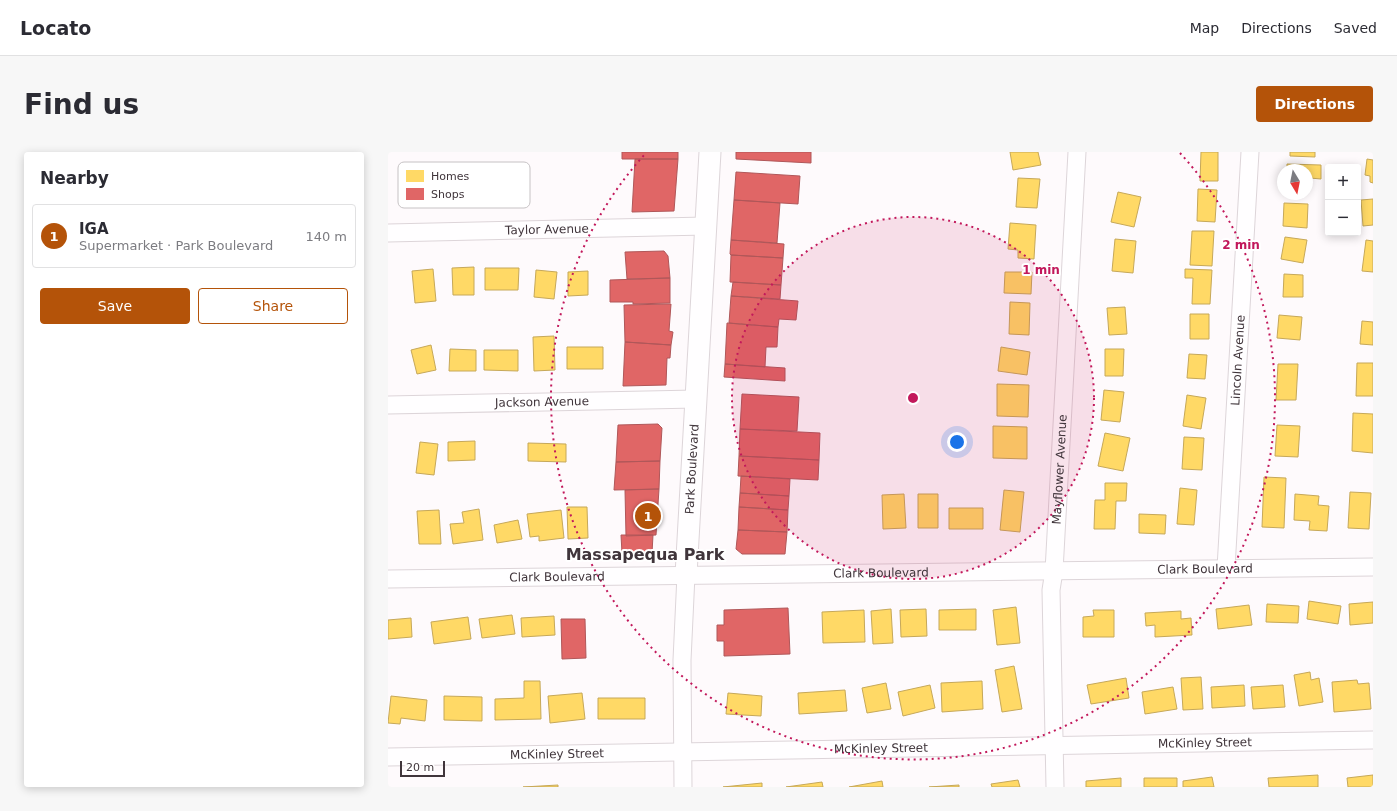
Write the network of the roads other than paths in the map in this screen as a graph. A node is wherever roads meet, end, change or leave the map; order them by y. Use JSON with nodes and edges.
{"nodes":[{"id":1,"x":710,"y":152,"type":"edge"},
{"id":2,"x":1077,"y":152,"type":"edge"},
{"id":3,"x":1250,"y":152,"type":"edge"},
{"id":4,"x":706,"y":226,"type":"junction"},
{"id":5,"x":388,"y":233,"type":"edge"},
{"id":6,"x":696,"y":400,"type":"junction"},
{"id":7,"x":388,"y":405,"type":"edge"},
{"id":8,"x":1373,"y":567,"type":"edge"},
{"id":9,"x":1226,"y":568,"type":"junction"},
{"id":10,"x":1054,"y":571,"type":"junction"},
{"id":11,"x":686,"y":575,"type":"junction"},
{"id":12,"x":388,"y":579,"type":"edge"},
{"id":13,"x":1373,"y":740,"type":"edge"},
{"id":14,"x":1054,"y":745,"type":"junction"},
{"id":15,"x":683,"y":752,"type":"junction"},
{"id":16,"x":388,"y":757,"type":"edge"},
{"id":17,"x":683,"y":787,"type":"edge"},
{"id":18,"x":1055,"y":787,"type":"edge"}],
"edges":[{"from":1,"to":4,"type":"main road","name":"Park Boulevard"},
{"from":2,"to":10,"type":"street","name":"Mayflower Avenue"},
{"from":3,"to":9,"type":"street","name":"Lincoln Avenue"},
{"from":4,"to":5,"type":"street","name":"Taylor Avenue"},
{"from":4,"to":6,"type":"main road","name":"Park Boulevard"},
{"from":6,"to":7,"type":"street","name":"Jackson Avenue"},
{"from":6,"to":11,"type":"main road","name":"Park Boulevard"},
{"from":8,"to":9,"type":"street","name":"Clark Boulevard"},
{"from":9,"to":10,"type":"street","name":"Clark Boulevard"},
{"from":10,"to":11,"type":"street","name":"Clark Boulevard"},
{"from":10,"to":14,"type":"street","name":"Mayflower Avenue"},
{"from":11,"to":12,"type":"street","name":"Clark Boulevard"},
{"from":11,"to":15,"type":"street","name":"Park Boulevard"},
{"from":13,"to":14,"type":"street","name":"McKinley Street"},
{"from":14,"to":15,"type":"street","name":"McKinley Street"},
{"from":14,"to":18,"type":"street","name":"Mayflower Avenue"},
{"from":15,"to":16,"type":"street","name":"McKinley Street"},
{"from":15,"to":17,"type":"street","name":"Park Boulevard"}]}
